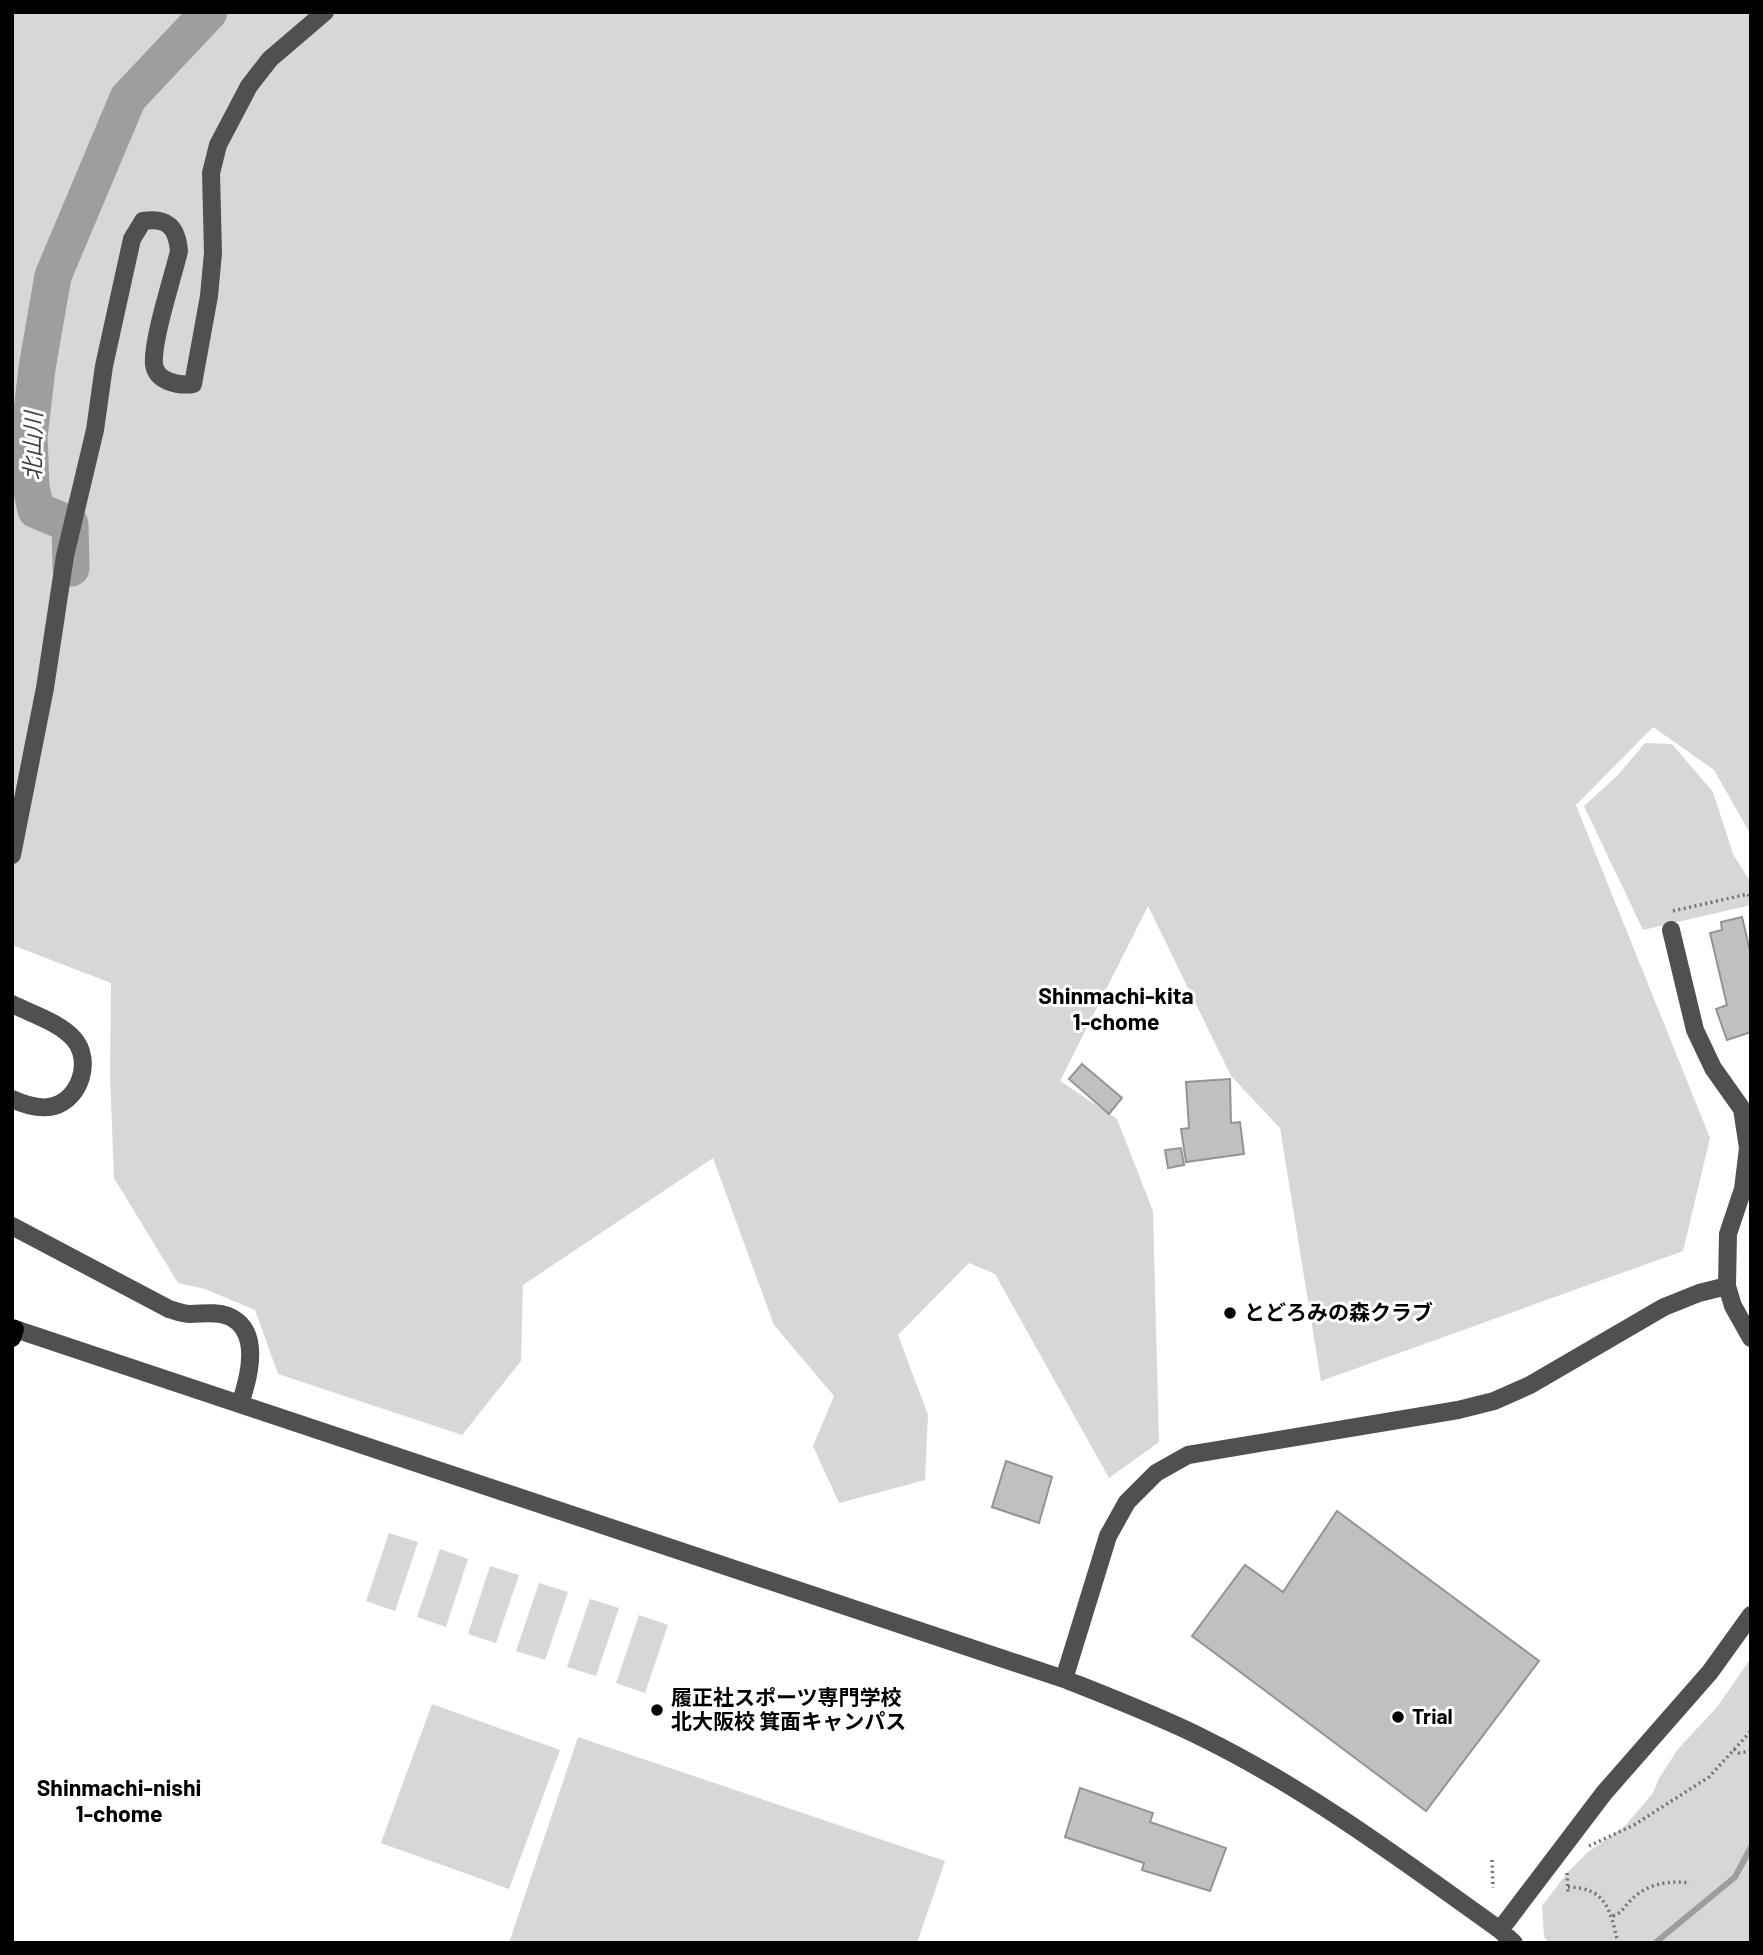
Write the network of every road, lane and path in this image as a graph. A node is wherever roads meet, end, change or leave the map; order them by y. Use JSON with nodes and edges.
{"nodes":[{"id":1,"x":325,"y":12,"type":"edge"},
{"id":2,"x":12,"y":855,"type":"edge"},
{"id":3,"x":1751,"y":898,"type":"edge"},
{"id":4,"x":1671,"y":930,"type":"joint"},
{"id":5,"x":12,"y":1003,"type":"edge"},
{"id":6,"x":12,"y":1099,"type":"edge"},
{"id":7,"x":1746,"y":1107,"type":"edge"},
{"id":8,"x":12,"y":1226,"type":"edge"},
{"id":9,"x":1727,"y":1286,"type":"junction"},
{"id":10,"x":13,"y":1332,"type":"edge"},
{"id":11,"x":1751,"y":1338,"type":"edge"},
{"id":12,"x":240,"y":1404,"type":"junction"},
{"id":13,"x":1751,"y":1615,"type":"edge"},
{"id":14,"x":1064,"y":1679,"type":"junction"},
{"id":15,"x":1751,"y":1731,"type":"edge"},
{"id":16,"x":1749,"y":1737,"type":"edge"},
{"id":17,"x":1734,"y":1749,"type":"junction"},
{"id":18,"x":1751,"y":1751,"type":"edge"},
{"id":19,"x":1581,"y":1850,"type":"dead end"},
{"id":20,"x":1492,"y":1860,"type":"dead end"},
{"id":21,"x":1567,"y":1873,"type":"dead end"},
{"id":22,"x":1690,"y":1883,"type":"dead end"},
{"id":23,"x":1493,"y":1888,"type":"dead end"},
{"id":24,"x":1614,"y":1916,"type":"dead end"},
{"id":25,"x":1500,"y":1930,"type":"junction"},
{"id":26,"x":1514,"y":1943,"type":"edge"},
{"id":27,"x":1618,"y":1943,"type":"edge"}],
"edges":[{"from":1,"to":2,"type":"street"},
{"from":3,"to":4,"type":"path"},
{"from":4,"to":7,"type":"street"},
{"from":5,"to":6,"type":"street"},
{"from":7,"to":9,"type":"street"},
{"from":8,"to":12,"type":"street"},
{"from":9,"to":11,"type":"street"},
{"from":9,"to":14,"type":"street"},
{"from":10,"to":12,"type":"street"},
{"from":12,"to":14,"type":"street"},
{"from":13,"to":25,"type":"street"},
{"from":14,"to":25,"type":"street"},
{"from":15,"to":16,"type":"path"},
{"from":16,"to":17,"type":"path"},
{"from":17,"to":18,"type":"path"},
{"from":17,"to":19,"type":"path"},
{"from":20,"to":23,"type":"path"},
{"from":21,"to":27,"type":"path"},
{"from":22,"to":24,"type":"path"},
{"from":25,"to":26,"type":"street"}]}
